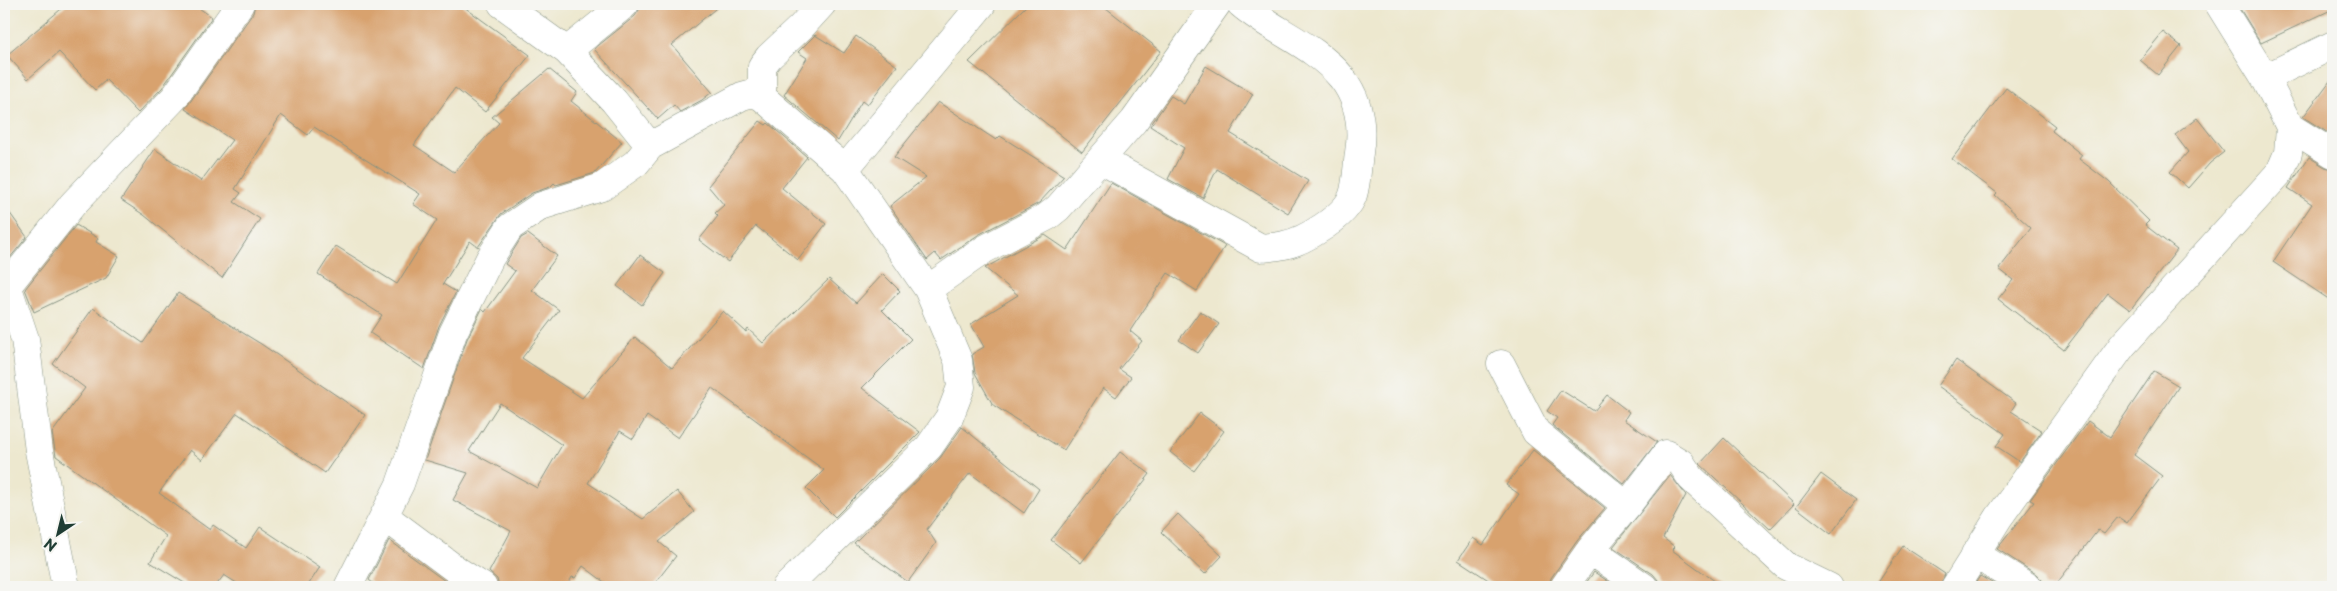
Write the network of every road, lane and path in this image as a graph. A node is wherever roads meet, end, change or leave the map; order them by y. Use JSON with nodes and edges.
{"nodes":[{"id":1,"x":240,"y":4,"type":"edge"},
{"id":2,"x":502,"y":4,"type":"edge"},
{"id":3,"x":625,"y":4,"type":"edge"},
{"id":4,"x":822,"y":4,"type":"edge"},
{"id":5,"x":982,"y":4,"type":"edge"},
{"id":6,"x":1218,"y":4,"type":"edge"},
{"id":7,"x":1240,"y":4,"type":"edge"},
{"id":8,"x":2219,"y":4,"type":"edge"},
{"id":9,"x":2333,"y":45,"type":"edge"},
{"id":10,"x":567,"y":51,"type":"junction"},
{"id":11,"x":2265,"y":78,"type":"junction"},
{"id":12,"x":762,"y":97,"type":"junction"},
{"id":13,"x":2290,"y":127,"type":"junction"},
{"id":14,"x":650,"y":146,"type":"junction"},
{"id":15,"x":2333,"y":154,"type":"edge"},
{"id":16,"x":1101,"y":160,"type":"junction"},
{"id":17,"x":845,"y":169,"type":"junction"},
{"id":18,"x":6,"y":281,"type":"edge"},
{"id":19,"x":928,"y":289,"type":"junction"},
{"id":20,"x":1501,"y":364,"type":"dead end"},
{"id":21,"x":1627,"y":506,"type":"junction"},
{"id":22,"x":384,"y":516,"type":"junction"},
{"id":23,"x":1590,"y":550,"type":"junction"},
{"id":24,"x":1975,"y":554,"type":"junction"},
{"id":25,"x":66,"y":587,"type":"edge"},
{"id":26,"x":348,"y":587,"type":"edge"},
{"id":27,"x":482,"y":587,"type":"edge"},
{"id":28,"x":786,"y":587,"type":"edge"},
{"id":29,"x":1564,"y":587,"type":"edge"},
{"id":30,"x":1644,"y":587,"type":"edge"},
{"id":31,"x":1829,"y":587,"type":"edge"},
{"id":32,"x":1955,"y":587,"type":"edge"},
{"id":33,"x":2028,"y":587,"type":"edge"}],
"edges":[{"from":1,"to":18,"type":"street"},
{"from":2,"to":10,"type":"street"},
{"from":3,"to":10,"type":"street"},
{"from":4,"to":12,"type":"street"},
{"from":5,"to":17,"type":"street"},
{"from":6,"to":16,"type":"street"},
{"from":7,"to":16,"type":"street"},
{"from":8,"to":11,"type":"street"},
{"from":9,"to":11,"type":"street"},
{"from":10,"to":14,"type":"street"},
{"from":11,"to":13,"type":"street"},
{"from":12,"to":14,"type":"street"},
{"from":12,"to":17,"type":"street"},
{"from":13,"to":15,"type":"street"},
{"from":13,"to":24,"type":"street"},
{"from":14,"to":22,"type":"street"},
{"from":16,"to":19,"type":"street"},
{"from":17,"to":19,"type":"street"},
{"from":18,"to":25,"type":"street"},
{"from":19,"to":28,"type":"street"},
{"from":20,"to":21,"type":"street"},
{"from":21,"to":23,"type":"street"},
{"from":21,"to":31,"type":"street"},
{"from":22,"to":26,"type":"street"},
{"from":22,"to":27,"type":"street"},
{"from":23,"to":29,"type":"street"},
{"from":23,"to":30,"type":"street"},
{"from":24,"to":32,"type":"street"},
{"from":24,"to":33,"type":"street"}]}
